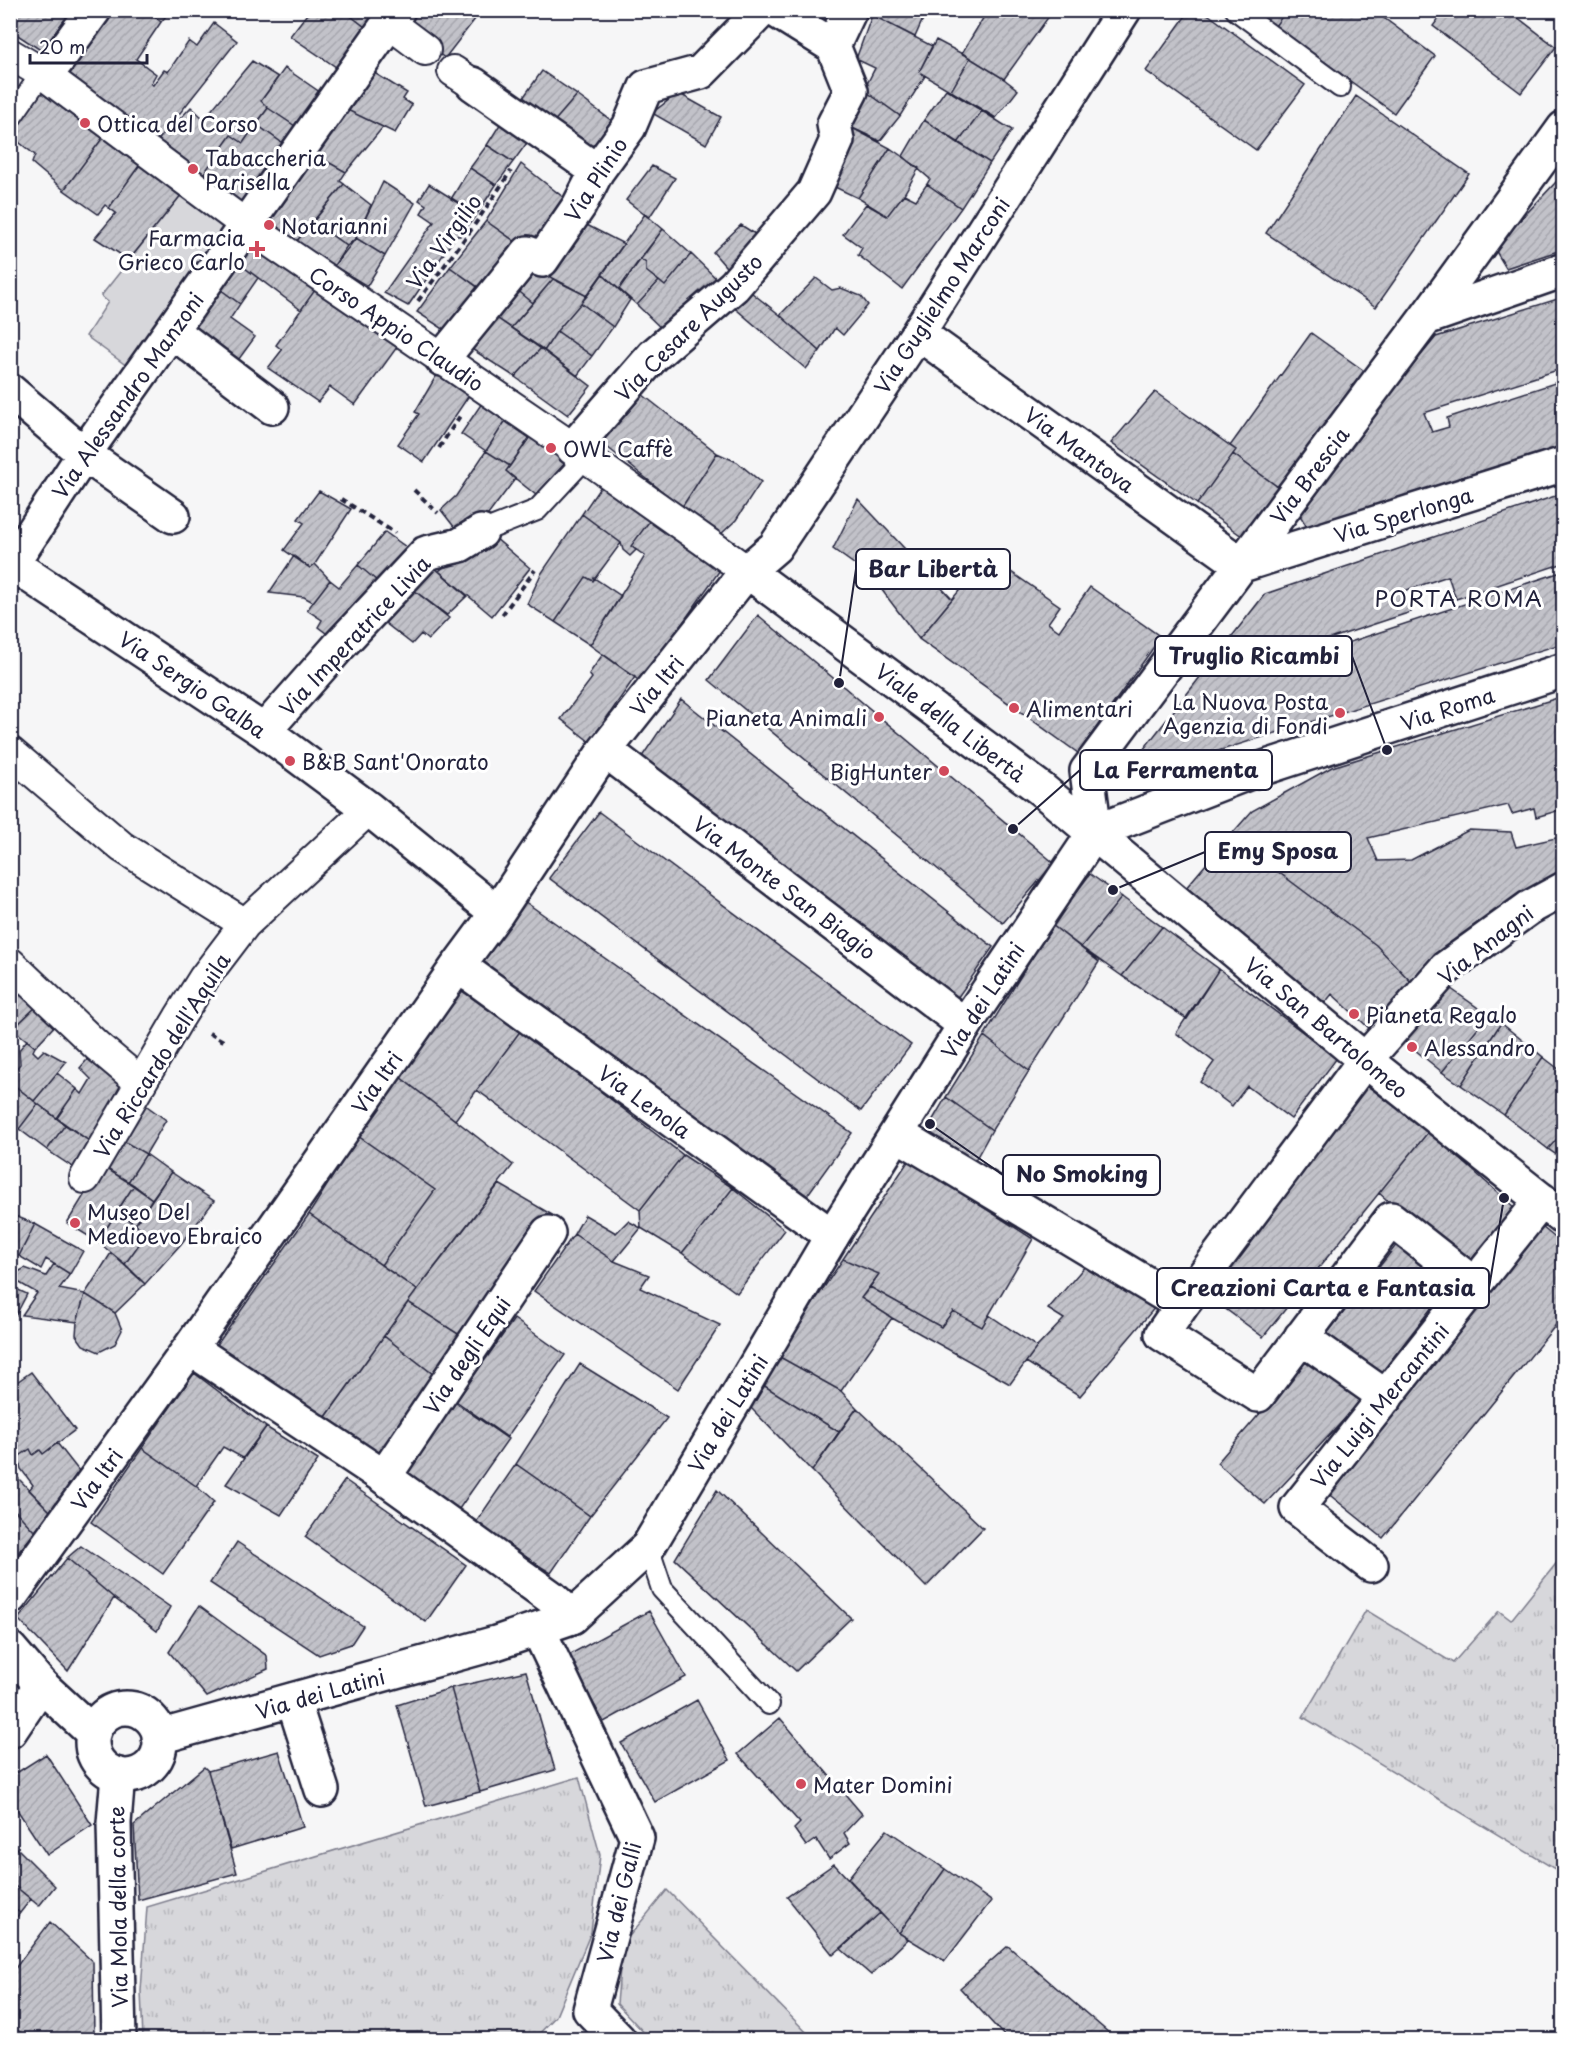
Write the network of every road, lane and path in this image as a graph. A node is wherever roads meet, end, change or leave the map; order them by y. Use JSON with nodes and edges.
{"nodes":[{"id":1,"x":94,"y":10,"type":"edge"},
{"id":2,"x":762,"y":10,"type":"edge"},
{"id":3,"x":775,"y":10,"type":"edge"},
{"id":4,"x":850,"y":10,"type":"edge"},
{"id":5,"x":1124,"y":10,"type":"edge"},
{"id":6,"x":1236,"y":10,"type":"edge"},
{"id":7,"x":393,"y":17,"type":"edge"},
{"id":8,"x":833,"y":46,"type":"junction"},
{"id":9,"x":425,"y":50,"type":"dead end"},
{"id":10,"x":10,"y":54,"type":"edge"},
{"id":11,"x":50,"y":72,"type":"junction"},
{"id":12,"x":463,"y":77,"type":"dead end"},
{"id":13,"x":1340,"y":87,"type":"dead end"},
{"id":14,"x":10,"y":119,"type":"edge"},
{"id":15,"x":1563,"y":128,"type":"edge"},
{"id":16,"x":511,"y":171,"type":"dead end"},
{"id":17,"x":597,"y":171,"type":"junction"},
{"id":18,"x":246,"y":225,"type":"junction"},
{"id":19,"x":1563,"y":270,"type":"edge"},
{"id":20,"x":1426,"y":318,"type":"junction"},
{"id":21,"x":397,"y":328,"type":"junction"},
{"id":22,"x":172,"y":331,"type":"junction"},
{"id":23,"x":918,"y":333,"type":"junction"},
{"id":24,"x":442,"y":359,"type":"junction"},
{"id":25,"x":10,"y":391,"type":"edge"},
{"id":26,"x":272,"y":407,"type":"dead end"},
{"id":27,"x":573,"y":448,"type":"junction"},
{"id":28,"x":84,"y":454,"type":"junction"},
{"id":29,"x":1563,"y":464,"type":"edge"},
{"id":30,"x":341,"y":499,"type":"dead end"},
{"id":31,"x":173,"y":516,"type":"dead end"},
{"id":32,"x":481,"y":532,"type":"joint"},
{"id":33,"x":426,"y":553,"type":"junction"},
{"id":34,"x":11,"y":565,"type":"edge"},
{"id":35,"x":1242,"y":565,"type":"junction"},
{"id":36,"x":535,"y":570,"type":"dead end"},
{"id":37,"x":747,"y":571,"type":"junction"},
{"id":38,"x":502,"y":615,"type":"dead end"},
{"id":39,"x":1563,"y":670,"type":"edge"},
{"id":40,"x":264,"y":731,"type":"junction"},
{"id":41,"x":605,"y":750,"type":"junction"},
{"id":42,"x":10,"y":752,"type":"edge"},
{"id":43,"x":369,"y":809,"type":"junction"},
{"id":44,"x":1095,"y":832,"type":"junction"},
{"id":45,"x":1563,"y":889,"type":"edge"},
{"id":46,"x":497,"y":913,"type":"junction"},
{"id":47,"x":245,"y":924,"type":"junction"},
{"id":48,"x":10,"y":963,"type":"edge"},
{"id":49,"x":457,"y":967,"type":"junction"},
{"id":50,"x":965,"y":1024,"type":"junction"},
{"id":51,"x":1365,"y":1060,"type":"junction"},
{"id":52,"x":140,"y":1082,"type":"junction"},
{"id":53,"x":897,"y":1134,"type":"junction"},
{"id":54,"x":85,"y":1178,"type":"dead end"},
{"id":55,"x":1553,"y":1209,"type":"edge"},
{"id":56,"x":548,"y":1233,"type":"dead end"},
{"id":57,"x":832,"y":1236,"type":"junction"},
{"id":58,"x":1474,"y":1285,"type":"junction"},
{"id":59,"x":1182,"y":1305,"type":"junction"},
{"id":60,"x":1301,"y":1337,"type":"junction"},
{"id":61,"x":190,"y":1348,"type":"junction"},
{"id":62,"x":1386,"y":1396,"type":"junction"},
{"id":63,"x":384,"y":1477,"type":"junction"},
{"id":64,"x":648,"y":1547,"type":"junction"},
{"id":65,"x":1371,"y":1565,"type":"dead end"},
{"id":66,"x":10,"y":1597,"type":"edge"},
{"id":67,"x":572,"y":1617,"type":"junction"},
{"id":68,"x":538,"y":1629,"type":"junction"},
{"id":69,"x":10,"y":1648,"type":"edge"},
{"id":70,"x":41,"y":1685,"type":"junction"},
{"id":71,"x":293,"y":1700,"type":"junction"},
{"id":72,"x":769,"y":1704,"type":"dead end"},
{"id":73,"x":10,"y":1731,"type":"edge"},
{"id":74,"x":93,"y":1732,"type":"junction"},
{"id":75,"x":159,"y":1737,"type":"junction"},
{"id":76,"x":117,"y":1775,"type":"junction"},
{"id":77,"x":322,"y":1790,"type":"dead end"},
{"id":78,"x":119,"y":2040,"type":"edge"},
{"id":79,"x":619,"y":2040,"type":"edge"}],
"edges":[{"from":1,"to":11,"type":"street"},
{"from":2,"to":17,"type":"street","name":"Via Plinio"},
{"from":3,"to":8,"type":"street"},
{"from":4,"to":8,"type":"street"},
{"from":5,"to":23,"type":"street","name":"Via Guglielmo Marconi"},
{"from":6,"to":13,"type":"lane"},
{"from":7,"to":9,"type":"street"},
{"from":7,"to":18,"type":"street","name":"Via Alessandro Manzoni"},
{"from":8,"to":27,"type":"street","name":"Via Cesare Augusto"},
{"from":10,"to":11,"type":"street","name":"Corso Appio Claudio"},
{"from":11,"to":14,"type":"lane"},
{"from":11,"to":18,"type":"street","name":"Corso Appio Claudio"},
{"from":12,"to":17,"type":"street"},
{"from":15,"to":20,"type":"street","name":"Via Brescia"},
{"from":16,"to":21,"type":"path","name":"Via Virgilio"},
{"from":17,"to":24,"type":"street","name":"Via Plinio"},
{"from":18,"to":21,"type":"street","name":"Corso Appio Claudio"},
{"from":18,"to":22,"type":"street","name":"Via Alessandro Manzoni"},
{"from":19,"to":20,"type":"street"},
{"from":20,"to":35,"type":"street","name":"Via Brescia"},
{"from":21,"to":24,"type":"street","name":"Corso Appio Claudio"},
{"from":22,"to":26,"type":"street"},
{"from":22,"to":28,"type":"street","name":"Via Alessandro Manzoni"},
{"from":23,"to":35,"type":"street","name":"Via Mantova"},
{"from":23,"to":37,"type":"street","name":"Via Guglielmo Marconi"},
{"from":24,"to":27,"type":"street","name":"Corso Appio Claudio"},
{"from":25,"to":28,"type":"street"},
{"from":27,"to":32,"type":"lane"},
{"from":27,"to":37,"type":"street","name":"Corso Appio Claudio"},
{"from":28,"to":31,"type":"street"},
{"from":28,"to":34,"type":"street","name":"Via Alessandro Manzoni"},
{"from":29,"to":35,"type":"street","name":"Via Sperlonga"},
{"from":30,"to":33,"type":"path"},
{"from":32,"to":33,"type":"street","name":"Via Imperatrice Livia"},
{"from":33,"to":40,"type":"street","name":"Via Imperatrice Livia"},
{"from":34,"to":40,"type":"street","name":"Via Sergio Galba"},
{"from":35,"to":44,"type":"street","name":"Via Brescia"},
{"from":36,"to":38,"type":"path"},
{"from":37,"to":41,"type":"street","name":"Via Itri"},
{"from":37,"to":44,"type":"street","name":"Viale della Libertà"},
{"from":39,"to":44,"type":"street","name":"Via Roma"},
{"from":40,"to":43,"type":"street","name":"Via Sergio Galba"},
{"from":41,"to":46,"type":"street","name":"Via Itri"},
{"from":41,"to":50,"type":"street","name":"Via Monte San Biagio"},
{"from":42,"to":47,"type":"street"},
{"from":43,"to":46,"type":"street","name":"Via Sergio Galba"},
{"from":43,"to":47,"type":"street","name":"Via Riccardo dell'Aquila"},
{"from":44,"to":50,"type":"street","name":"Via dei Latini"},
{"from":44,"to":51,"type":"street","name":"Via San Bartolomeo"},
{"from":45,"to":51,"type":"street","name":"Via Anagni"},
{"from":46,"to":49,"type":"street","name":"Via Itri"},
{"from":47,"to":52,"type":"street","name":"Via Riccardo dell'Aquila"},
{"from":48,"to":52,"type":"street"},
{"from":49,"to":57,"type":"street","name":"Via Lenola"},
{"from":49,"to":61,"type":"street","name":"Via Itri"},
{"from":50,"to":53,"type":"street","name":"Via dei Latini"},
{"from":51,"to":55,"type":"street","name":"Via San Bartolomeo"},
{"from":51,"to":59,"type":"street","name":"Via Anagni"},
{"from":52,"to":54,"type":"street","name":"Via Riccardo dell'Aquila"},
{"from":53,"to":57,"type":"street","name":"Via dei Latini"},
{"from":53,"to":59,"type":"street"},
{"from":55,"to":58,"type":"street","name":"Via Luigi Mercantini"},
{"from":56,"to":63,"type":"street","name":"Via degli Equi"},
{"from":57,"to":64,"type":"street","name":"Via dei Latini"},
{"from":58,"to":60,"type":"street"},
{"from":58,"to":62,"type":"street","name":"Via Luigi Mercantini"},
{"from":59,"to":60,"type":"street","name":"Via Anagni"},
{"from":60,"to":62,"type":"street"},
{"from":61,"to":63,"type":"street"},
{"from":61,"to":66,"type":"street","name":"Via Itri"},
{"from":62,"to":65,"type":"street","name":"Via Luigi Mercantini"},
{"from":63,"to":67,"type":"street"},
{"from":64,"to":67,"type":"street","name":"Via dei Latini"},
{"from":64,"to":72,"type":"lane"},
{"from":67,"to":68,"type":"street","name":"Via dei Latini"},
{"from":68,"to":71,"type":"street","name":"Via dei Latini"},
{"from":68,"to":79,"type":"street","name":"Via dei Galli"},
{"from":69,"to":70,"type":"street"},
{"from":70,"to":73,"type":"street"},
{"from":70,"to":74,"type":"street"},
{"from":71,"to":75,"type":"street","name":"Via dei Latini"},
{"from":71,"to":77,"type":"street"},
{"from":74,"to":75,"type":"street"},
{"from":74,"to":76,"type":"street"},
{"from":75,"to":76,"type":"street"},
{"from":76,"to":78,"type":"street","name":"Via Mola della corte"}]}
